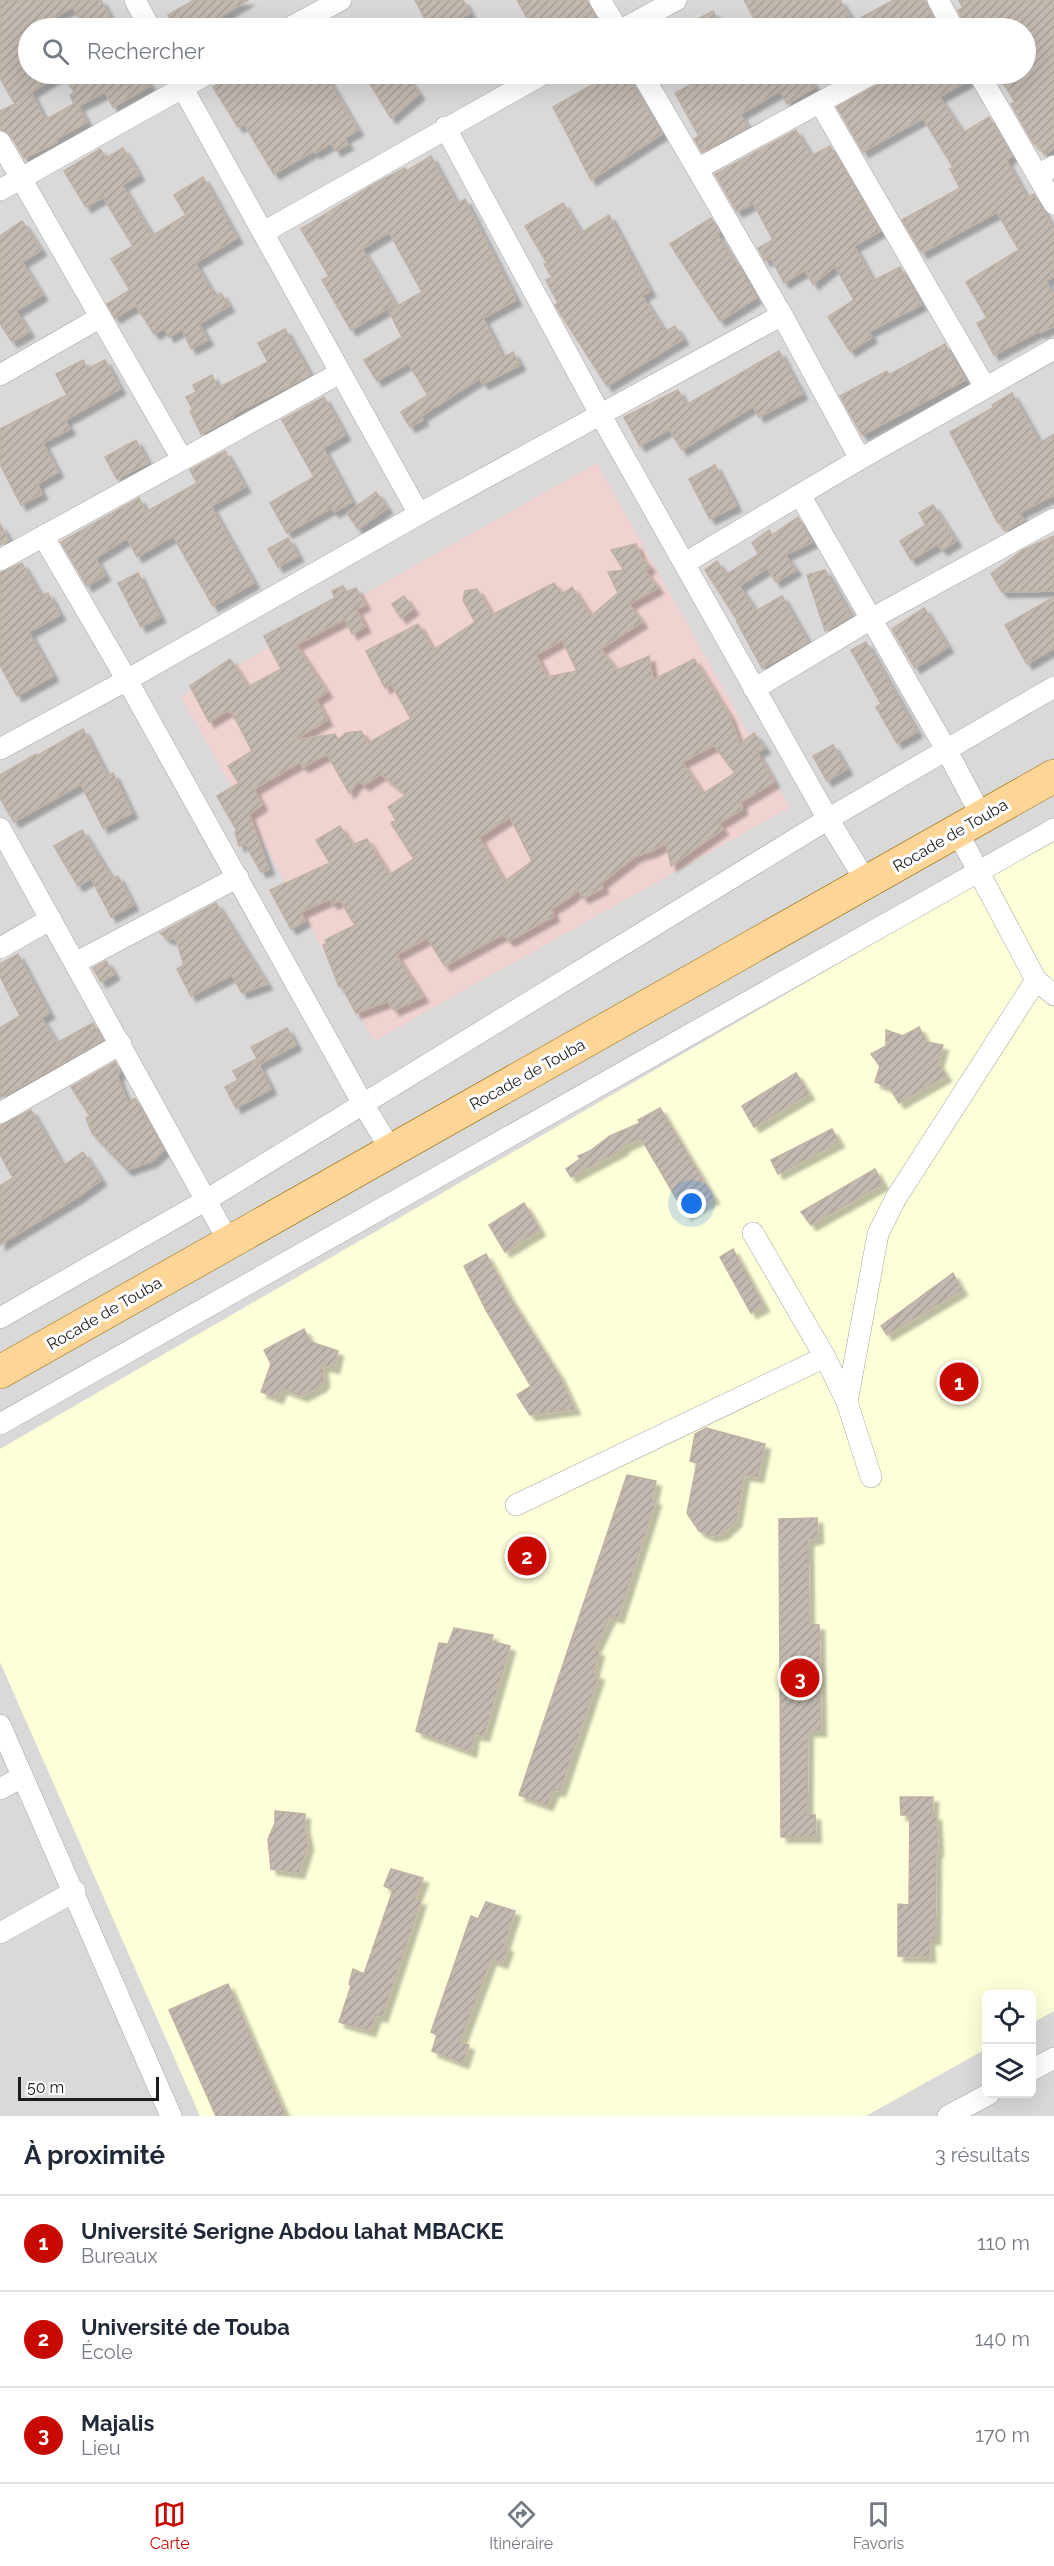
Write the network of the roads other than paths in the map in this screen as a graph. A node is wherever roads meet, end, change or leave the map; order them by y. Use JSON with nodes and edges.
{"nodes":[{"id":1,"x":135,"y":0,"type":"edge"},
{"id":2,"x":341,"y":0,"type":"edge"},
{"id":3,"x":600,"y":0,"type":"edge"},
{"id":4,"x":676,"y":0,"type":"edge"},
{"id":5,"x":938,"y":0,"type":"edge"},
{"id":6,"x":145,"y":18,"type":"edge"},
{"id":7,"x":308,"y":18,"type":"edge"},
{"id":8,"x":611,"y":18,"type":"edge"},
{"id":9,"x":643,"y":18,"type":"edge"},
{"id":10,"x":947,"y":18,"type":"edge"},
{"id":11,"x":173,"y":84,"type":"edge"},
{"id":12,"x":181,"y":84,"type":"edge"},
{"id":13,"x":525,"y":84,"type":"edge"},
{"id":14,"x":648,"y":84,"type":"edge"},
{"id":15,"x":854,"y":84,"type":"edge"},
{"id":16,"x":986,"y":84,"type":"edge"},
{"id":17,"x":820,"y":103,"type":"junction"},
{"id":18,"x":445,"y":127,"type":"junction"},
{"id":19,"x":0,"y":142,"type":"edge"},
{"id":20,"x":697,"y":169,"type":"junction"},
{"id":21,"x":1046,"y":170,"type":"edge"},
{"id":22,"x":20,"y":178,"type":"junction"},
{"id":23,"x":0,"y":190,"type":"edge"},
{"id":24,"x":1054,"y":204,"type":"edge"},
{"id":25,"x":264,"y":232,"type":"junction"},
{"id":26,"x":782,"y":315,"type":"junction"},
{"id":27,"x":99,"y":318,"type":"junction"},
{"id":28,"x":1054,"y":349,"type":"edge"},
{"id":29,"x":340,"y":373,"type":"junction"},
{"id":30,"x":0,"y":375,"type":"edge"},
{"id":31,"x":985,"y":387,"type":"junction"},
{"id":32,"x":600,"y":414,"type":"junction"},
{"id":33,"x":182,"y":459,"type":"junction"},
{"id":34,"x":860,"y":459,"type":"junction"},
{"id":35,"x":800,"y":495,"type":"junction"},
{"id":36,"x":419,"y":514,"type":"junction"},
{"id":37,"x":1054,"y":519,"type":"edge"},
{"id":38,"x":43,"y":536,"type":"junction"},
{"id":39,"x":0,"y":560,"type":"edge"},
{"id":40,"x":685,"y":563,"type":"junction"},
{"id":41,"x":872,"y":620,"type":"junction"},
{"id":42,"x":127,"y":680,"type":"junction"},
{"id":43,"x":1054,"y":687,"type":"edge"},
{"id":44,"x":754,"y":689,"type":"junction"},
{"id":45,"x":0,"y":749,"type":"edge"},
{"id":46,"x":947,"y":751,"type":"junction"},
{"id":47,"x":1054,"y":777,"type":"edge"},
{"id":48,"x":828,"y":819,"type":"junction"},
{"id":49,"x":970,"y":824,"type":"junction"},
{"id":50,"x":0,"y":828,"type":"edge"},
{"id":51,"x":1054,"y":829,"type":"edge"},
{"id":52,"x":978,"y":872,"type":"junction"},
{"id":53,"x":238,"y":877,"type":"junction"},
{"id":54,"x":867,"y":883,"type":"junction"},
{"id":55,"x":51,"y":919,"type":"junction"},
{"id":56,"x":0,"y":948,"type":"edge"},
{"id":57,"x":75,"y":963,"type":"junction"},
{"id":58,"x":1036,"y":980,"type":"junction"},
{"id":59,"x":1054,"y":995,"type":"edge"},
{"id":60,"x":121,"y":1044,"type":"junction"},
{"id":61,"x":363,"y":1104,"type":"junction"},
{"id":62,"x":0,"y":1113,"type":"edge"},
{"id":63,"x":391,"y":1150,"type":"junction"},
{"id":64,"x":207,"y":1199,"type":"junction"},
{"id":65,"x":753,"y":1233,"type":"dead end"},
{"id":66,"x":229,"y":1242,"type":"junction"},
{"id":67,"x":0,"y":1318,"type":"edge"},
{"id":68,"x":825,"y":1357,"type":"junction"},
{"id":69,"x":0,"y":1372,"type":"edge"},
{"id":70,"x":846,"y":1402,"type":"junction"},
{"id":71,"x":0,"y":1424,"type":"edge"},
{"id":72,"x":871,"y":1476,"type":"dead end"},
{"id":73,"x":516,"y":1505,"type":"dead end"},
{"id":74,"x":0,"y":1725,"type":"edge"},
{"id":75,"x":22,"y":1777,"type":"junction"},
{"id":76,"x":0,"y":1789,"type":"edge"},
{"id":77,"x":75,"y":1892,"type":"junction"},
{"id":78,"x":0,"y":1933,"type":"edge"},
{"id":79,"x":1054,"y":2058,"type":"edge"},
{"id":80,"x":1036,"y":2068,"type":"edge"},
{"id":81,"x":982,"y":2098,"type":"edge"},
{"id":82,"x":171,"y":2116,"type":"edge"},
{"id":83,"x":948,"y":2116,"type":"edge"}],
"edges":[{"from":1,"to":6,"type":"street"},
{"from":2,"to":7,"type":"street"},
{"from":3,"to":8,"type":"street"},
{"from":4,"to":9,"type":"street"},
{"from":5,"to":10,"type":"street"},
{"from":11,"to":22,"type":"street"},
{"from":12,"to":25,"type":"street"},
{"from":13,"to":18,"type":"street"},
{"from":14,"to":20,"type":"street"},
{"from":15,"to":17,"type":"street"},
{"from":16,"to":21,"type":"street"},
{"from":17,"to":20,"type":"street"},
{"from":17,"to":31,"type":"street"},
{"from":18,"to":25,"type":"street"},
{"from":18,"to":32,"type":"street"},
{"from":19,"to":22,"type":"street"},
{"from":20,"to":26,"type":"street"},
{"from":21,"to":24,"type":"street"},
{"from":22,"to":23,"type":"street"},
{"from":22,"to":27,"type":"street"},
{"from":25,"to":29,"type":"street"},
{"from":26,"to":32,"type":"street"},
{"from":26,"to":34,"type":"street"},
{"from":27,"to":30,"type":"street"},
{"from":27,"to":33,"type":"street"},
{"from":28,"to":31,"type":"street"},
{"from":29,"to":33,"type":"street"},
{"from":29,"to":36,"type":"street"},
{"from":31,"to":34,"type":"street"},
{"from":32,"to":36,"type":"street"},
{"from":32,"to":40,"type":"street"},
{"from":33,"to":38,"type":"street"},
{"from":34,"to":35,"type":"street"},
{"from":35,"to":40,"type":"street"},
{"from":35,"to":41,"type":"street"},
{"from":36,"to":42,"type":"street"},
{"from":37,"to":41,"type":"street"},
{"from":38,"to":39,"type":"street"},
{"from":38,"to":42,"type":"street"},
{"from":40,"to":44,"type":"street"},
{"from":41,"to":44,"type":"street"},
{"from":41,"to":46,"type":"street"},
{"from":42,"to":45,"type":"street"},
{"from":42,"to":53,"type":"street"},
{"from":43,"to":46,"type":"street"},
{"from":44,"to":48,"type":"street"},
{"from":46,"to":48,"type":"street"},
{"from":46,"to":49,"type":"street"},
{"from":47,"to":49,"type":"main road","name":"Rocade de Touba"},
{"from":48,"to":54,"type":"street"},
{"from":48,"to":61,"type":"street"},
{"from":49,"to":52,"type":"street"},
{"from":49,"to":54,"type":"main road","name":"Rocade de Touba"},
{"from":50,"to":55,"type":"street"},
{"from":51,"to":52,"type":"street"},
{"from":52,"to":58,"type":"street"},
{"from":52,"to":71,"type":"street"},
{"from":53,"to":57,"type":"street"},
{"from":53,"to":61,"type":"street"},
{"from":54,"to":63,"type":"main road","name":"Rocade de Touba"},
{"from":55,"to":56,"type":"street"},
{"from":55,"to":57,"type":"street"},
{"from":57,"to":60,"type":"street"},
{"from":58,"to":59,"type":"street"},
{"from":58,"to":70,"type":"street"},
{"from":60,"to":62,"type":"street"},
{"from":60,"to":64,"type":"street"},
{"from":61,"to":63,"type":"street"},
{"from":61,"to":64,"type":"street"},
{"from":63,"to":66,"type":"main road","name":"Rocade de Touba"},
{"from":64,"to":66,"type":"street"},
{"from":64,"to":67,"type":"street"},
{"from":65,"to":68,"type":"street"},
{"from":66,"to":69,"type":"main road","name":"Rocade de Touba"},
{"from":68,"to":70,"type":"street"},
{"from":68,"to":73,"type":"street"},
{"from":70,"to":72,"type":"street"},
{"from":74,"to":75,"type":"street"},
{"from":75,"to":76,"type":"street"},
{"from":75,"to":77,"type":"street"},
{"from":77,"to":78,"type":"street"},
{"from":77,"to":82,"type":"street"},
{"from":79,"to":80,"type":"street"},
{"from":81,"to":83,"type":"street"}]}
